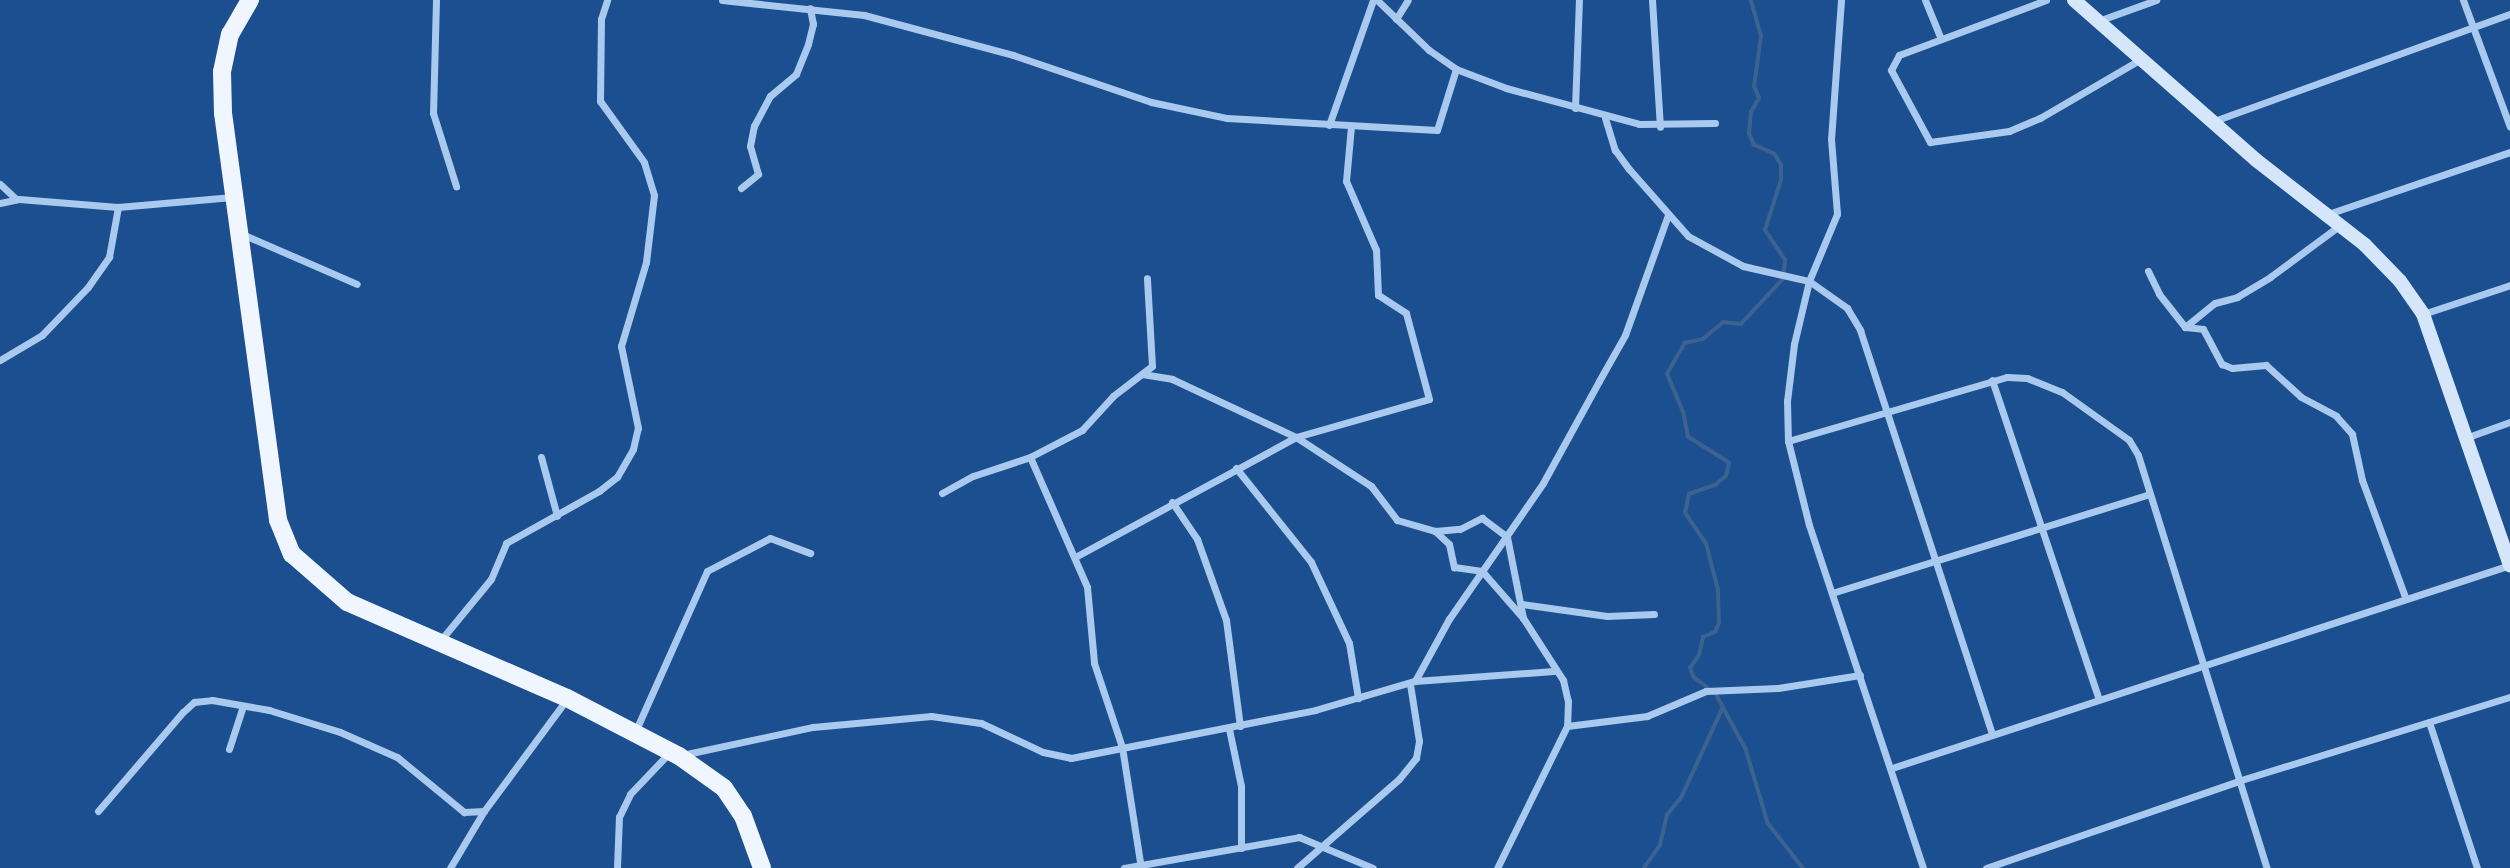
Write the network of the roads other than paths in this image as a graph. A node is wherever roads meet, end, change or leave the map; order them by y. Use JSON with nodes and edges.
{"nodes":[{"id":1,"x":250,"y":0,"type":"edge"},
{"id":2,"x":436,"y":0,"type":"edge"},
{"id":3,"x":607,"y":0,"type":"edge"},
{"id":4,"x":722,"y":0,"type":"edge"},
{"id":5,"x":1375,"y":0,"type":"edge"},
{"id":6,"x":1408,"y":0,"type":"edge"},
{"id":7,"x":1579,"y":0,"type":"edge"},
{"id":8,"x":1652,"y":0,"type":"edge"},
{"id":9,"x":1841,"y":0,"type":"edge"},
{"id":10,"x":1925,"y":0,"type":"edge"},
{"id":11,"x":2046,"y":0,"type":"edge"},
{"id":12,"x":2074,"y":0,"type":"edge"},
{"id":13,"x":2156,"y":0,"type":"edge"},
{"id":14,"x":2463,"y":0,"type":"edge"},
{"id":15,"x":810,"y":8,"type":"junction"},
{"id":16,"x":2510,"y":14,"type":"edge"},
{"id":17,"x":1396,"y":19,"type":"junction"},
{"id":18,"x":2097,"y":21,"type":"junction"},
{"id":19,"x":2473,"y":27,"type":"junction"},
{"id":20,"x":1941,"y":40,"type":"junction"},
{"id":21,"x":2141,"y":60,"type":"junction"},
{"id":22,"x":1456,"y":69,"type":"junction"},
{"id":23,"x":1575,"y":107,"type":"junction"},
{"id":24,"x":1605,"y":118,"type":"junction"},
{"id":25,"x":2213,"y":122,"type":"junction"},
{"id":26,"x":1715,"y":123,"type":"dead end"},
{"id":27,"x":1329,"y":125,"type":"junction"},
{"id":28,"x":1351,"y":126,"type":"junction"},
{"id":29,"x":1660,"y":127,"type":"junction"},
{"id":30,"x":2510,"y":127,"type":"edge"},
{"id":31,"x":2510,"y":152,"type":"edge"},
{"id":32,"x":0,"y":184,"type":"edge"},
{"id":33,"x":456,"y":186,"type":"dead end"},
{"id":34,"x":741,"y":188,"type":"dead end"},
{"id":35,"x":233,"y":197,"type":"junction"},
{"id":36,"x":16,"y":199,"type":"junction"},
{"id":37,"x":0,"y":203,"type":"edge"},
{"id":38,"x":118,"y":206,"type":"junction"},
{"id":39,"x":1668,"y":215,"type":"junction"},
{"id":40,"x":2325,"y":215,"type":"junction"},
{"id":41,"x":2340,"y":225,"type":"junction"},
{"id":42,"x":241,"y":233,"type":"junction"},
{"id":43,"x":2148,"y":271,"type":"dead end"},
{"id":44,"x":1147,"y":278,"type":"dead end"},
{"id":45,"x":1810,"y":281,"type":"junction"},
{"id":46,"x":357,"y":285,"type":"dead end"},
{"id":47,"x":2510,"y":285,"type":"edge"},
{"id":48,"x":2423,"y":314,"type":"junction"},
{"id":49,"x":2185,"y":327,"type":"junction"},
{"id":50,"x":0,"y":360,"type":"edge"},
{"id":51,"x":1142,"y":374,"type":"junction"},
{"id":52,"x":1992,"y":380,"type":"junction"},
{"id":53,"x":1885,"y":415,"type":"junction"},
{"id":54,"x":2510,"y":422,"type":"edge"},
{"id":55,"x":1296,"y":437,"type":"junction"},
{"id":56,"x":2468,"y":437,"type":"junction"},
{"id":57,"x":1788,"y":441,"type":"junction"},
{"id":58,"x":541,"y":457,"type":"dead end"},
{"id":59,"x":1030,"y":457,"type":"junction"},
{"id":60,"x":1236,"y":468,"type":"junction"},
{"id":61,"x":942,"y":493,"type":"dead end"},
{"id":62,"x":2149,"y":494,"type":"junction"},
{"id":63,"x":1172,"y":502,"type":"junction"},
{"id":64,"x":557,"y":516,"type":"junction"},
{"id":65,"x":2041,"y":528,"type":"junction"},
{"id":66,"x":1435,"y":531,"type":"junction"},
{"id":67,"x":1507,"y":537,"type":"junction"},
{"id":68,"x":810,"y":553,"type":"dead end"},
{"id":69,"x":1077,"y":556,"type":"junction"},
{"id":70,"x":1937,"y":559,"type":"junction"},
{"id":71,"x":2510,"y":565,"type":"edge"},
{"id":72,"x":1482,"y":571,"type":"junction"},
{"id":73,"x":1832,"y":593,"type":"junction"},
{"id":74,"x":2406,"y":597,"type":"junction"},
{"id":75,"x":1522,"y":604,"type":"junction"},
{"id":76,"x":1654,"y":614,"type":"dead end"},
{"id":77,"x":1523,"y":618,"type":"junction"},
{"id":78,"x":440,"y":641,"type":"junction"},
{"id":79,"x":2203,"y":666,"type":"junction"},
{"id":80,"x":1554,"y":671,"type":"junction"},
{"id":81,"x":1860,"y":675,"type":"junction"},
{"id":82,"x":1412,"y":683,"type":"junction"},
{"id":83,"x":2510,"y":697,"type":"edge"},
{"id":84,"x":567,"y":698,"type":"junction"},
{"id":85,"x":1358,"y":698,"type":"junction"},
{"id":86,"x":2099,"y":699,"type":"junction"},
{"id":87,"x":243,"y":706,"type":"junction"},
{"id":88,"x":2429,"y":722,"type":"junction"},
{"id":89,"x":1240,"y":726,"type":"junction"},
{"id":90,"x":1567,"y":726,"type":"junction"},
{"id":91,"x":1229,"y":729,"type":"junction"},
{"id":92,"x":635,"y":732,"type":"junction"},
{"id":93,"x":1992,"y":733,"type":"junction"},
{"id":94,"x":1122,"y":747,"type":"junction"},
{"id":95,"x":229,"y":749,"type":"dead end"},
{"id":96,"x":675,"y":754,"type":"junction"},
{"id":97,"x":1892,"y":768,"type":"junction"},
{"id":98,"x":2238,"y":781,"type":"junction"},
{"id":99,"x":98,"y":811,"type":"dead end"},
{"id":100,"x":484,"y":811,"type":"junction"},
{"id":101,"x":1318,"y":847,"type":"junction"},
{"id":102,"x":1241,"y":848,"type":"junction"},
{"id":103,"x":1140,"y":867,"type":"edge"},
{"id":104,"x":450,"y":868,"type":"edge"},
{"id":105,"x":617,"y":868,"type":"edge"},
{"id":106,"x":762,"y":868,"type":"edge"},
{"id":107,"x":1124,"y":868,"type":"edge"},
{"id":108,"x":1297,"y":868,"type":"edge"},
{"id":109,"x":1373,"y":868,"type":"edge"},
{"id":110,"x":1497,"y":868,"type":"edge"},
{"id":111,"x":1923,"y":868,"type":"edge"},
{"id":112,"x":1986,"y":868,"type":"edge"},
{"id":113,"x":2267,"y":868,"type":"edge"},
{"id":114,"x":2477,"y":868,"type":"edge"}],
"edges":[{"from":1,"to":35,"type":"main road"},
{"from":2,"to":33,"type":"street"},
{"from":3,"to":64,"type":"street"},
{"from":4,"to":15,"type":"street"},
{"from":5,"to":17,"type":"street"},
{"from":5,"to":27,"type":"street"},
{"from":6,"to":17,"type":"street"},
{"from":7,"to":23,"type":"street"},
{"from":8,"to":29,"type":"street"},
{"from":9,"to":45,"type":"street"},
{"from":10,"to":20,"type":"street"},
{"from":11,"to":20,"type":"street"},
{"from":12,"to":18,"type":"street"},
{"from":13,"to":18,"type":"street"},
{"from":14,"to":19,"type":"street"},
{"from":15,"to":27,"type":"street"},
{"from":15,"to":34,"type":"street"},
{"from":16,"to":19,"type":"street"},
{"from":17,"to":22,"type":"street"},
{"from":18,"to":21,"type":"street"},
{"from":19,"to":25,"type":"street"},
{"from":19,"to":30,"type":"street"},
{"from":20,"to":21,"type":"street"},
{"from":21,"to":25,"type":"street"},
{"from":22,"to":23,"type":"street"},
{"from":22,"to":28,"type":"street"},
{"from":23,"to":24,"type":"street"},
{"from":24,"to":29,"type":"street"},
{"from":24,"to":39,"type":"street"},
{"from":25,"to":40,"type":"street"},
{"from":26,"to":29,"type":"street"},
{"from":27,"to":28,"type":"street"},
{"from":28,"to":55,"type":"street"},
{"from":31,"to":40,"type":"street"},
{"from":32,"to":36,"type":"street"},
{"from":35,"to":38,"type":"street"},
{"from":35,"to":42,"type":"main road"},
{"from":36,"to":37,"type":"street"},
{"from":36,"to":38,"type":"street"},
{"from":38,"to":50,"type":"street"},
{"from":39,"to":45,"type":"street"},
{"from":39,"to":67,"type":"street"},
{"from":40,"to":41,"type":"street"},
{"from":41,"to":48,"type":"street"},
{"from":41,"to":49,"type":"street"},
{"from":42,"to":46,"type":"street"},
{"from":42,"to":78,"type":"main road"},
{"from":43,"to":49,"type":"street"},
{"from":44,"to":51,"type":"street"},
{"from":45,"to":53,"type":"street"},
{"from":45,"to":57,"type":"street"},
{"from":47,"to":48,"type":"street"},
{"from":48,"to":56,"type":"street"},
{"from":49,"to":74,"type":"street"},
{"from":51,"to":55,"type":"street"},
{"from":51,"to":59,"type":"street"},
{"from":52,"to":53,"type":"street"},
{"from":52,"to":62,"type":"street"},
{"from":52,"to":65,"type":"street"},
{"from":53,"to":57,"type":"street"},
{"from":53,"to":70,"type":"street"},
{"from":54,"to":56,"type":"street"},
{"from":55,"to":60,"type":"street"},
{"from":55,"to":66,"type":"street"},
{"from":56,"to":71,"type":"street"},
{"from":57,"to":73,"type":"street"},
{"from":58,"to":64,"type":"street"},
{"from":59,"to":61,"type":"street"},
{"from":59,"to":69,"type":"street"},
{"from":60,"to":63,"type":"street"},
{"from":60,"to":85,"type":"street"},
{"from":62,"to":65,"type":"street"},
{"from":62,"to":79,"type":"street"},
{"from":63,"to":69,"type":"street"},
{"from":63,"to":89,"type":"street"},
{"from":64,"to":78,"type":"street"},
{"from":65,"to":70,"type":"street"},
{"from":65,"to":86,"type":"street"},
{"from":66,"to":67,"type":"street"},
{"from":66,"to":72,"type":"street"},
{"from":67,"to":72,"type":"street"},
{"from":67,"to":75,"type":"street"},
{"from":68,"to":92,"type":"street"},
{"from":69,"to":94,"type":"street"},
{"from":70,"to":73,"type":"street"},
{"from":70,"to":93,"type":"street"},
{"from":71,"to":74,"type":"street"},
{"from":72,"to":77,"type":"street"},
{"from":72,"to":82,"type":"street"},
{"from":73,"to":81,"type":"street"},
{"from":74,"to":79,"type":"street"},
{"from":75,"to":76,"type":"street"},
{"from":75,"to":77,"type":"street"},
{"from":77,"to":80,"type":"street"},
{"from":78,"to":84,"type":"main road"},
{"from":79,"to":86,"type":"street"},
{"from":79,"to":98,"type":"street"},
{"from":80,"to":82,"type":"street"},
{"from":80,"to":90,"type":"street"},
{"from":81,"to":90,"type":"street"},
{"from":81,"to":97,"type":"street"},
{"from":82,"to":85,"type":"street"},
{"from":82,"to":101,"type":"street"},
{"from":83,"to":88,"type":"street"},
{"from":84,"to":92,"type":"main road"},
{"from":84,"to":100,"type":"street"},
{"from":85,"to":89,"type":"street"},
{"from":86,"to":93,"type":"street"},
{"from":87,"to":95,"type":"street"},
{"from":87,"to":99,"type":"street"},
{"from":87,"to":100,"type":"street"},
{"from":88,"to":98,"type":"street"},
{"from":88,"to":114,"type":"street"},
{"from":89,"to":91,"type":"street"},
{"from":90,"to":110,"type":"street"},
{"from":91,"to":94,"type":"street"},
{"from":91,"to":102,"type":"street"},
{"from":92,"to":96,"type":"main road"},
{"from":93,"to":97,"type":"street"},
{"from":94,"to":96,"type":"street"},
{"from":94,"to":103,"type":"street"},
{"from":96,"to":105,"type":"street"},
{"from":96,"to":106,"type":"main road"},
{"from":97,"to":111,"type":"street"},
{"from":98,"to":112,"type":"street"},
{"from":98,"to":113,"type":"street"},
{"from":100,"to":104,"type":"street"},
{"from":101,"to":102,"type":"street"},
{"from":101,"to":108,"type":"street"},
{"from":101,"to":109,"type":"street"},
{"from":102,"to":103,"type":"street"},
{"from":103,"to":107,"type":"street"}]}
